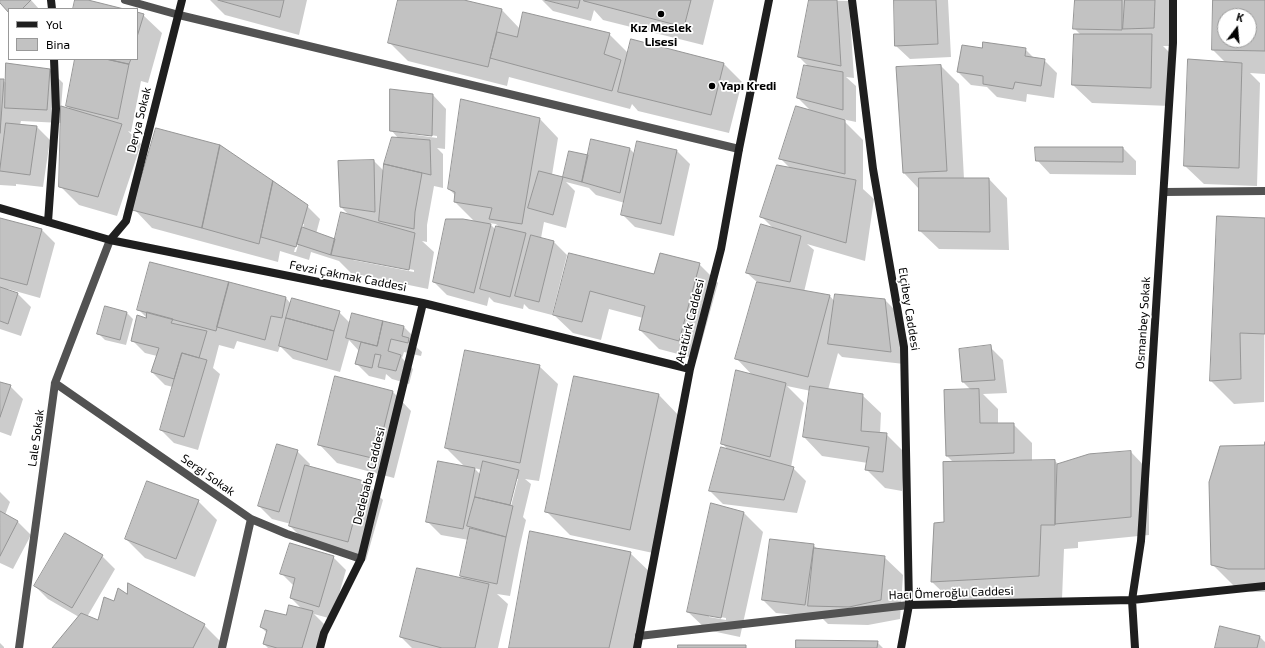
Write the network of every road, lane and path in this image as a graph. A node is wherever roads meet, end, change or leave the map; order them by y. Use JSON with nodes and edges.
{"nodes":[{"id":1,"x":125,"y":0,"type":"edge"},
{"id":2,"x":182,"y":0,"type":"edge"},
{"id":3,"x":768,"y":0,"type":"edge"},
{"id":4,"x":852,"y":0,"type":"edge"},
{"id":5,"x":1173,"y":0,"type":"edge"},
{"id":6,"x":179,"y":16,"type":"junction"},
{"id":7,"x":54,"y":60,"type":"edge"},
{"id":8,"x":739,"y":149,"type":"junction"},
{"id":9,"x":1265,"y":191,"type":"edge"},
{"id":10,"x":1164,"y":192,"type":"junction"},
{"id":11,"x":0,"y":208,"type":"edge"},
{"id":12,"x":48,"y":222,"type":"junction"},
{"id":13,"x":110,"y":240,"type":"junction"},
{"id":14,"x":423,"y":304,"type":"junction"},
{"id":15,"x":690,"y":369,"type":"junction"},
{"id":16,"x":55,"y":383,"type":"junction"},
{"id":17,"x":252,"y":519,"type":"junction"},
{"id":18,"x":361,"y":559,"type":"junction"},
{"id":19,"x":1265,"y":586,"type":"edge"},
{"id":20,"x":1132,"y":600,"type":"junction"},
{"id":21,"x":908,"y":605,"type":"junction"},
{"id":22,"x":639,"y":636,"type":"junction"},
{"id":23,"x":19,"y":648,"type":"edge"},
{"id":24,"x":222,"y":648,"type":"edge"},
{"id":25,"x":320,"y":648,"type":"edge"},
{"id":26,"x":637,"y":648,"type":"edge"},
{"id":27,"x":901,"y":648,"type":"edge"},
{"id":28,"x":1135,"y":648,"type":"edge"}],
"edges":[{"from":1,"to":6,"type":"street"},
{"from":2,"to":6,"type":"street","name":"Derya Sokak"},
{"from":3,"to":8,"type":"street","name":"Atatürk Caddesi"},
{"from":4,"to":21,"type":"street","name":"Elçibey Caddesi"},
{"from":5,"to":10,"type":"street","name":"Osmanbey Sokak"},
{"from":6,"to":8,"type":"street"},
{"from":6,"to":13,"type":"street","name":"Derya Sokak"},
{"from":7,"to":12,"type":"street"},
{"from":8,"to":15,"type":"street","name":"Atatürk Caddesi"},
{"from":9,"to":10,"type":"street"},
{"from":10,"to":20,"type":"street","name":"Osmanbey Sokak"},
{"from":11,"to":12,"type":"street","name":"Fevzi Çakmak Caddesi"},
{"from":12,"to":13,"type":"street","name":"Fevzi Çakmak Caddesi"},
{"from":13,"to":14,"type":"street","name":"Fevzi Çakmak Caddesi"},
{"from":13,"to":16,"type":"street","name":"Lale Sokak"},
{"from":14,"to":15,"type":"street","name":"Fevzi Çakmak Caddesi"},
{"from":14,"to":18,"type":"street","name":"Dedebaba Caddesi"},
{"from":15,"to":22,"type":"street","name":"Atatürk Caddesi"},
{"from":16,"to":17,"type":"street","name":"Sergi Sokak"},
{"from":16,"to":23,"type":"street","name":"Lale Sokak"},
{"from":17,"to":18,"type":"street","name":"Sergi Sokak"},
{"from":17,"to":24,"type":"street"},
{"from":18,"to":25,"type":"street","name":"Dedebaba Caddesi"},
{"from":19,"to":20,"type":"street","name":"Hacı Ömeroğlu Caddesi"},
{"from":20,"to":21,"type":"street","name":"Hacı Ömeroğlu Caddesi"},
{"from":20,"to":28,"type":"street","name":"Osmanbey Sokak"},
{"from":21,"to":22,"type":"street","name":"Hacı Ömeroğlu Caddesi"},
{"from":21,"to":27,"type":"street","name":"Elçibey Caddesi"},
{"from":22,"to":26,"type":"street","name":"Atatürk Caddesi"}]}
